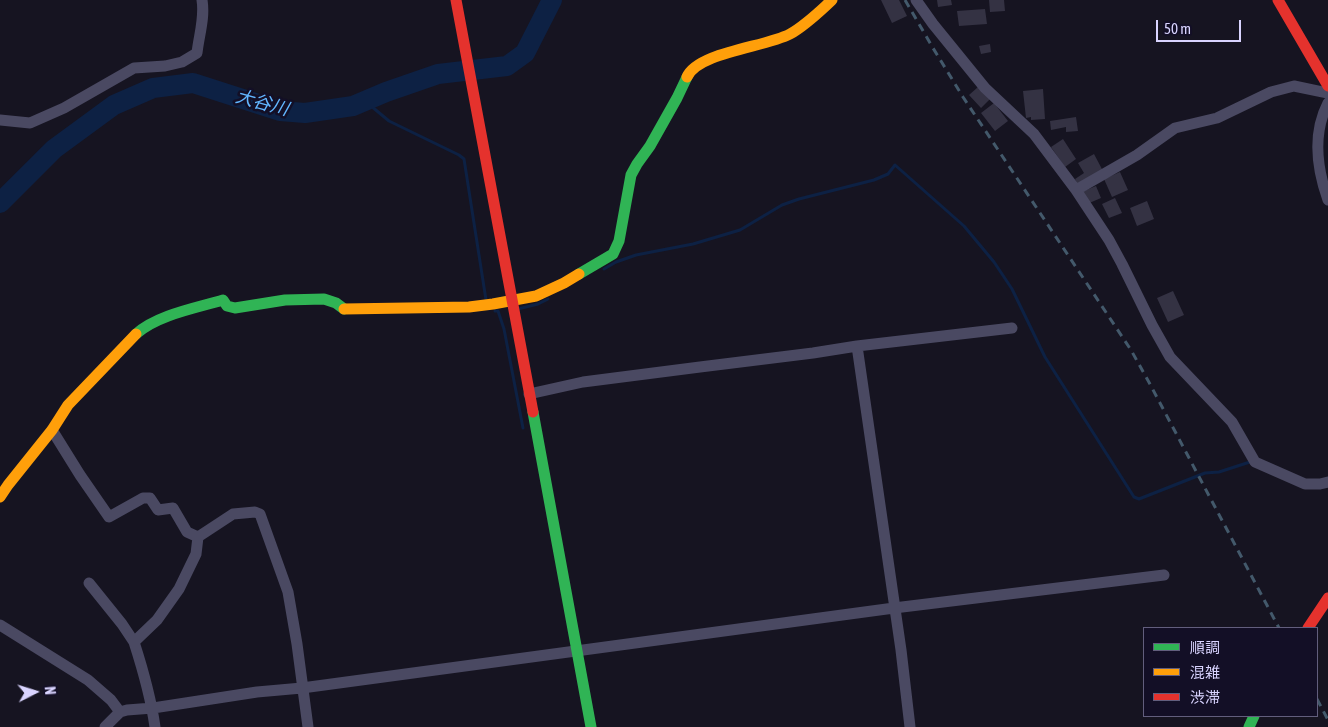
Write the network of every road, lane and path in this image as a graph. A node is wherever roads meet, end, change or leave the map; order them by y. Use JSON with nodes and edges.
{"nodes":[{"id":1,"x":202,"y":0,"type":"edge"},
{"id":2,"x":456,"y":0,"type":"edge"},
{"id":3,"x":832,"y":0,"type":"edge"},
{"id":4,"x":916,"y":0,"type":"edge"},
{"id":5,"x":1278,"y":0,"type":"edge"},
{"id":6,"x":1328,"y":86,"type":"edge"},
{"id":7,"x":1328,"y":93,"type":"edge"},
{"id":8,"x":1328,"y":103,"type":"edge"},
{"id":9,"x":0,"y":120,"type":"edge"},
{"id":10,"x":1076,"y":190,"type":"junction"},
{"id":11,"x":1328,"y":200,"type":"edge"},
{"id":12,"x":513,"y":307,"type":"junction"},
{"id":13,"x":1012,"y":328,"type":"dead end"},
{"id":14,"x":857,"y":346,"type":"junction"},
{"id":15,"x":529,"y":394,"type":"junction"},
{"id":16,"x":52,"y":430,"type":"junction"},
{"id":17,"x":1328,"y":482,"type":"edge"},
{"id":18,"x":0,"y":497,"type":"edge"},
{"id":19,"x":198,"y":537,"type":"junction"},
{"id":20,"x":1164,"y":575,"type":"dead end"},
{"id":21,"x":89,"y":583,"type":"dead end"},
{"id":22,"x":1328,"y":598,"type":"edge"},
{"id":23,"x":894,"y":608,"type":"junction"},
{"id":24,"x":0,"y":625,"type":"edge"},
{"id":25,"x":1309,"y":627,"type":"edge"},
{"id":26,"x":134,"y":642,"type":"junction"},
{"id":27,"x":577,"y":651,"type":"junction"},
{"id":28,"x":302,"y":688,"type":"junction"},
{"id":29,"x":153,"y":708,"type":"junction"},
{"id":30,"x":120,"y":712,"type":"junction"},
{"id":31,"x":105,"y":727,"type":"edge"},
{"id":32,"x":155,"y":727,"type":"edge"},
{"id":33,"x":308,"y":727,"type":"edge"},
{"id":34,"x":591,"y":727,"type":"edge"},
{"id":35,"x":910,"y":727,"type":"edge"}],
"edges":[{"from":1,"to":9,"type":"street"},
{"from":2,"to":12,"type":"street"},
{"from":3,"to":12,"type":"street"},
{"from":4,"to":10,"type":"street"},
{"from":5,"to":6,"type":"street"},
{"from":7,"to":10,"type":"street"},
{"from":8,"to":11,"type":"street"},
{"from":10,"to":17,"type":"street"},
{"from":12,"to":15,"type":"street"},
{"from":12,"to":16,"type":"street"},
{"from":13,"to":14,"type":"street"},
{"from":14,"to":15,"type":"street"},
{"from":14,"to":23,"type":"street"},
{"from":15,"to":27,"type":"street"},
{"from":16,"to":18,"type":"street"},
{"from":16,"to":19,"type":"street"},
{"from":19,"to":26,"type":"street"},
{"from":19,"to":28,"type":"street"},
{"from":20,"to":23,"type":"street"},
{"from":21,"to":26,"type":"street"},
{"from":22,"to":25,"type":"street"},
{"from":23,"to":27,"type":"street"},
{"from":23,"to":35,"type":"street"},
{"from":24,"to":30,"type":"street"},
{"from":26,"to":29,"type":"street"},
{"from":27,"to":28,"type":"street"},
{"from":27,"to":34,"type":"street"},
{"from":28,"to":29,"type":"street"},
{"from":28,"to":33,"type":"street"},
{"from":29,"to":30,"type":"street"},
{"from":29,"to":32,"type":"street"},
{"from":30,"to":31,"type":"street"}]}
